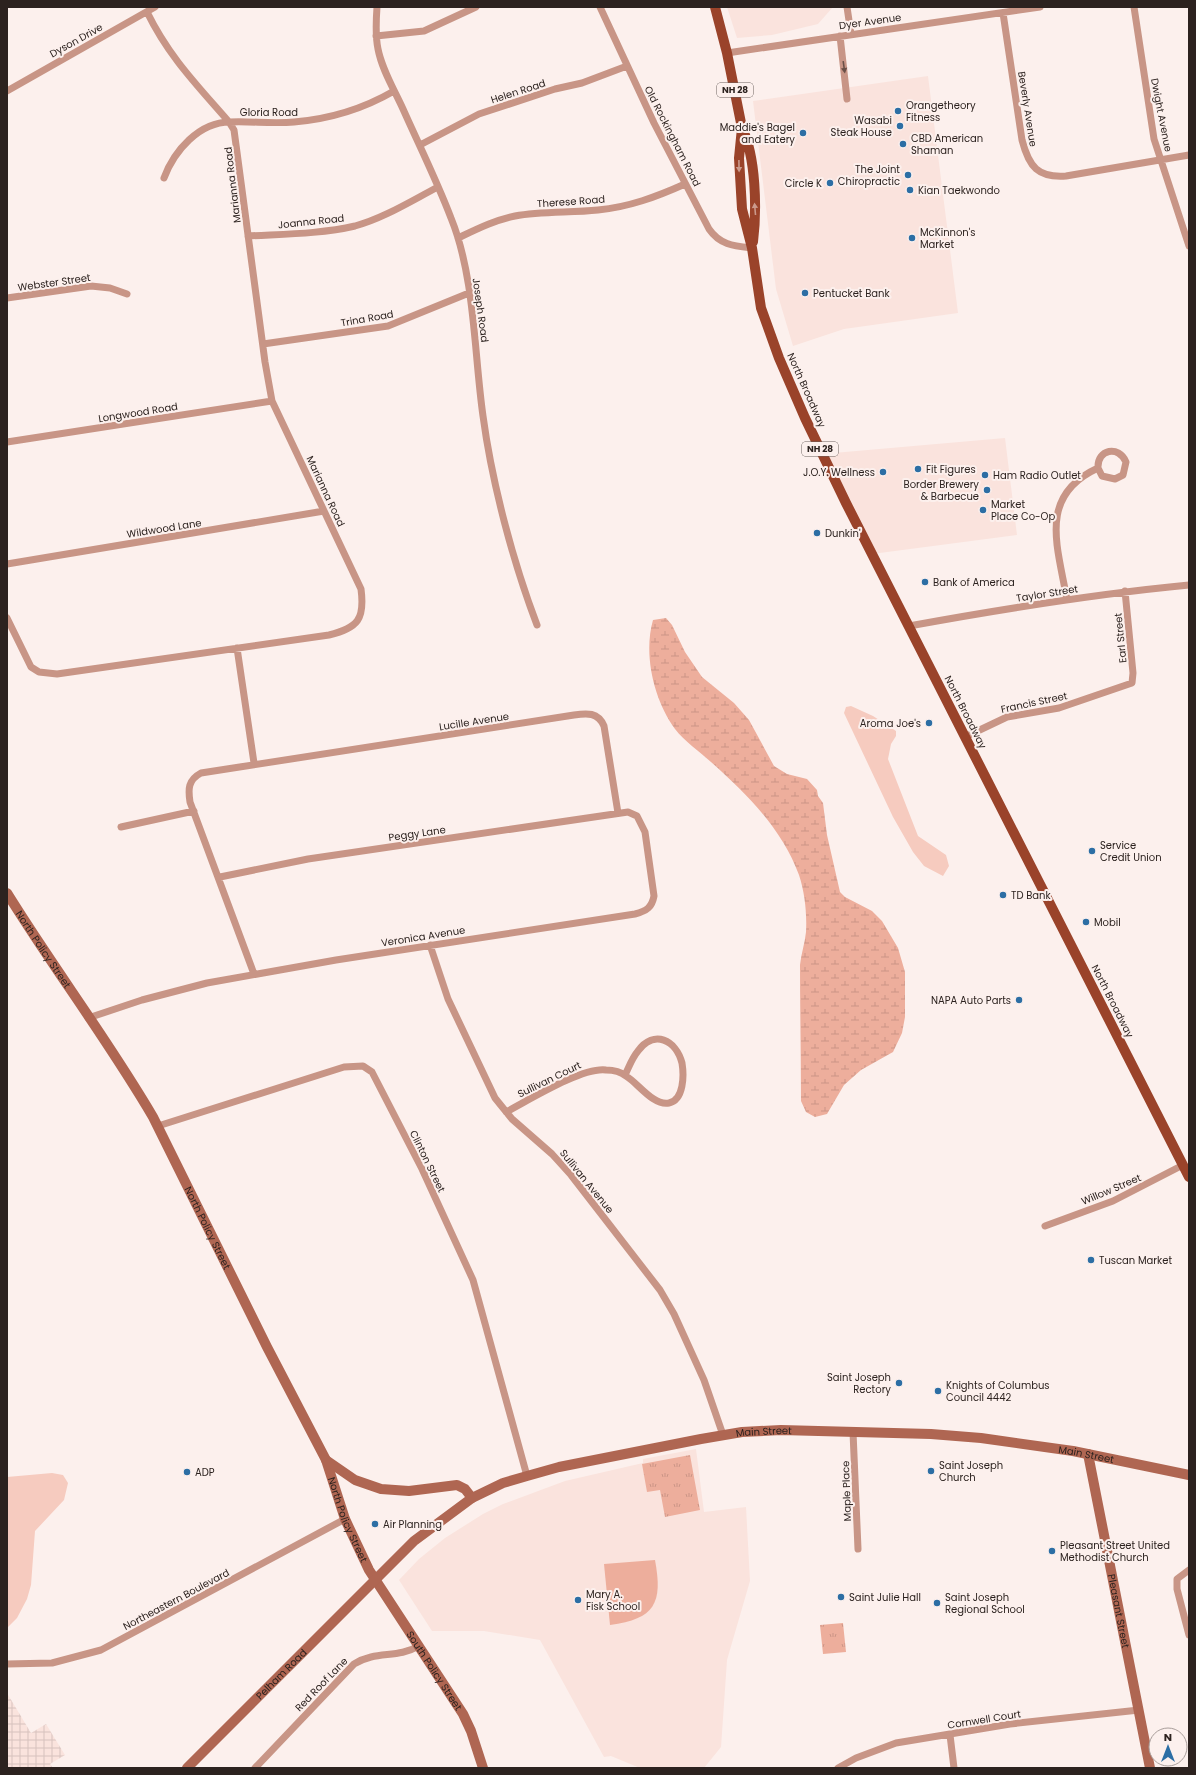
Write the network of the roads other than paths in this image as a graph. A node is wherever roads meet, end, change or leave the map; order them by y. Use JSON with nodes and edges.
{"nodes":[{"id":1,"x":155,"y":7,"type":"edge"},
{"id":2,"x":377,"y":7,"type":"edge"},
{"id":3,"x":476,"y":7,"type":"edge"},
{"id":4,"x":600,"y":7,"type":"edge"},
{"id":5,"x":715,"y":7,"type":"edge"},
{"id":6,"x":847,"y":7,"type":"edge"},
{"id":7,"x":1040,"y":7,"type":"edge"},
{"id":8,"x":1134,"y":7,"type":"edge"},
{"id":9,"x":147,"y":12,"type":"junction"},
{"id":10,"x":1003,"y":13,"type":"junction"},
{"id":11,"x":851,"y":34,"type":"junction"},
{"id":12,"x":376,"y":36,"type":"junction"},
{"id":13,"x":840,"y":36,"type":"junction"},
{"id":14,"x":727,"y":53,"type":"junction"},
{"id":15,"x":627,"y":66,"type":"junction"},
{"id":16,"x":7,"y":91,"type":"edge"},
{"id":17,"x":394,"y":91,"type":"junction"},
{"id":18,"x":847,"y":99,"type":"dead end"},
{"id":19,"x":230,"y":122,"type":"junction"},
{"id":20,"x":420,"y":145,"type":"junction"},
{"id":21,"x":1189,"y":155,"type":"edge"},
{"id":22,"x":1160,"y":160,"type":"junction"},
{"id":23,"x":164,"y":178,"type":"dead end"},
{"id":24,"x":685,"y":184,"type":"junction"},
{"id":25,"x":438,"y":187,"type":"junction"},
{"id":26,"x":248,"y":236,"type":"junction"},
{"id":27,"x":458,"y":238,"type":"junction"},
{"id":28,"x":1189,"y":246,"type":"edge"},
{"id":29,"x":752,"y":248,"type":"junction"},
{"id":30,"x":468,"y":293,"type":"junction"},
{"id":31,"x":128,"y":294,"type":"dead end"},
{"id":32,"x":7,"y":298,"type":"edge"},
{"id":33,"x":263,"y":344,"type":"junction"},
{"id":34,"x":272,"y":401,"type":"junction"},
{"id":35,"x":7,"y":442,"type":"edge"},
{"id":36,"x":1098,"y":468,"type":"junction"},
{"id":37,"x":324,"y":512,"type":"junction"},
{"id":38,"x":7,"y":564,"type":"edge"},
{"id":39,"x":1189,"y":585,"type":"edge"},
{"id":40,"x":1125,"y":591,"type":"junction"},
{"id":41,"x":1067,"y":600,"type":"junction"},
{"id":42,"x":7,"y":618,"type":"edge"},
{"id":43,"x":537,"y":626,"type":"dead end"},
{"id":44,"x":909,"y":626,"type":"junction"},
{"id":45,"x":237,"y":648,"type":"junction"},
{"id":46,"x":1132,"y":683,"type":"joint"},
{"id":47,"x":965,"y":737,"type":"junction"},
{"id":48,"x":254,"y":763,"type":"junction"},
{"id":49,"x":194,"y":811,"type":"junction"},
{"id":50,"x":618,"y":813,"type":"junction"},
{"id":51,"x":121,"y":827,"type":"dead end"},
{"id":52,"x":220,"y":877,"type":"junction"},
{"id":53,"x":7,"y":893,"type":"edge"},
{"id":54,"x":430,"y":945,"type":"junction"},
{"id":55,"x":254,"y":974,"type":"junction"},
{"id":56,"x":88,"y":1018,"type":"junction"},
{"id":57,"x":625,"y":1075,"type":"junction"},
{"id":58,"x":506,"y":1112,"type":"junction"},
{"id":59,"x":158,"y":1126,"type":"junction"},
{"id":60,"x":1183,"y":1165,"type":"junction"},
{"id":61,"x":1189,"y":1177,"type":"edge"},
{"id":62,"x":1045,"y":1226,"type":"dead end"},
{"id":63,"x":853,"y":1432,"type":"junction"},
{"id":64,"x":723,"y":1435,"type":"junction"},
{"id":65,"x":1088,"y":1454,"type":"junction"},
{"id":66,"x":326,"y":1460,"type":"junction"},
{"id":67,"x":527,"y":1476,"type":"junction"},
{"id":68,"x":1187,"y":1476,"type":"edge"},
{"id":69,"x":472,"y":1498,"type":"junction"},
{"id":70,"x":345,"y":1519,"type":"junction"},
{"id":71,"x":858,"y":1549,"type":"dead end"},
{"id":72,"x":1189,"y":1570,"type":"edge"},
{"id":73,"x":375,"y":1580,"type":"junction"},
{"id":74,"x":1189,"y":1635,"type":"edge"},
{"id":75,"x":419,"y":1646,"type":"junction"},
{"id":76,"x":7,"y":1664,"type":"edge"},
{"id":77,"x":1139,"y":1710,"type":"junction"},
{"id":78,"x":950,"y":1734,"type":"junction"},
{"id":79,"x":187,"y":1768,"type":"edge"},
{"id":80,"x":255,"y":1768,"type":"edge"},
{"id":81,"x":483,"y":1768,"type":"edge"},
{"id":82,"x":838,"y":1768,"type":"edge"},
{"id":83,"x":954,"y":1768,"type":"edge"},
{"id":84,"x":1150,"y":1768,"type":"edge"}],
"edges":[{"from":1,"to":9,"type":"street","name":"Dyson Drive"},
{"from":2,"to":12,"type":"street","name":"Joseph Road"},
{"from":3,"to":12,"type":"street"},
{"from":4,"to":15,"type":"street","name":"Old Rockingham Road"},
{"from":5,"to":14,"type":"main road","name":"North Broadway","number":"NH 28"},
{"from":6,"to":11,"type":"street"},
{"from":7,"to":10,"type":"street","name":"Dyer Avenue"},
{"from":8,"to":22,"type":"street","name":"Dwight Avenue"},
{"from":9,"to":16,"type":"street","name":"Dyson Drive"},
{"from":9,"to":19,"type":"street","name":"Marianna Road"},
{"from":10,"to":11,"type":"street","name":"Dyer Avenue"},
{"from":10,"to":22,"type":"street","name":"Beverly Avenue"},
{"from":11,"to":13,"type":"street","name":"Dyer Avenue"},
{"from":12,"to":17,"type":"street","name":"Joseph Road"},
{"from":13,"to":14,"type":"street","name":"Dyer Avenue"},
{"from":13,"to":18,"type":"street","one_way":true},
{"from":14,"to":29,"type":"main road","name":"North Broadway","number":"NH 28"},
{"from":15,"to":20,"type":"street","name":"Helen Road"},
{"from":15,"to":24,"type":"street","name":"Old Rockingham Road"},
{"from":17,"to":19,"type":"street","name":"Gloria Road"},
{"from":17,"to":20,"type":"street","name":"Joseph Road"},
{"from":19,"to":23,"type":"street","name":"Gloria Road"},
{"from":19,"to":26,"type":"street","name":"Marianna Road"},
{"from":20,"to":25,"type":"street","name":"Joseph Road"},
{"from":21,"to":22,"type":"street","name":"Beverly Avenue"},
{"from":22,"to":28,"type":"street","name":"Dwight Avenue"},
{"from":24,"to":27,"type":"street","name":"Therese Road"},
{"from":24,"to":29,"type":"street","name":"Old Rockingham Road"},
{"from":25,"to":26,"type":"street","name":"Joanna Road"},
{"from":25,"to":27,"type":"street","name":"Joseph Road"},
{"from":26,"to":33,"type":"street","name":"Marianna Road"},
{"from":27,"to":30,"type":"street","name":"Joseph Road"},
{"from":29,"to":44,"type":"main road","name":"North Broadway","number":"NH 28"},
{"from":30,"to":33,"type":"street","name":"Trina Road"},
{"from":30,"to":43,"type":"street","name":"Joseph Road"},
{"from":31,"to":32,"type":"street","name":"Webster Street"},
{"from":33,"to":34,"type":"street","name":"Marianna Road"},
{"from":34,"to":35,"type":"street","name":"Longwood Road"},
{"from":34,"to":37,"type":"street","name":"Marianna Road"},
{"from":36,"to":36,"type":"street"},
{"from":36,"to":41,"type":"street"},
{"from":37,"to":38,"type":"street","name":"Wildwood Lane"},
{"from":37,"to":45,"type":"street","name":"Marianna Road"},
{"from":39,"to":40,"type":"street","name":"Taylor Street"},
{"from":40,"to":41,"type":"street","name":"Taylor Street"},
{"from":40,"to":46,"type":"street","name":"Earl Street"},
{"from":41,"to":44,"type":"street","name":"Taylor Street"},
{"from":42,"to":45,"type":"street","name":"Marianna Road"},
{"from":44,"to":47,"type":"main road","name":"North Broadway","number":"NH 28"},
{"from":45,"to":48,"type":"street"},
{"from":46,"to":47,"type":"street","name":"Francis Street"},
{"from":47,"to":60,"type":"main road","name":"North Broadway","number":"NH 28"},
{"from":48,"to":49,"type":"street","name":"Lucille Avenue"},
{"from":48,"to":50,"type":"street","name":"Lucille Avenue"},
{"from":49,"to":51,"type":"street"},
{"from":49,"to":52,"type":"street","name":"Lucille Avenue"},
{"from":50,"to":52,"type":"street","name":"Peggy Lane"},
{"from":50,"to":54,"type":"street","name":"Veronica Avenue"},
{"from":52,"to":55,"type":"street","name":"Lucille Avenue"},
{"from":53,"to":56,"type":"main road","name":"North Policy Street"},
{"from":54,"to":55,"type":"street","name":"Veronica Avenue"},
{"from":54,"to":58,"type":"street","name":"Sullivan Avenue"},
{"from":55,"to":56,"type":"street","name":"Veronica Avenue"},
{"from":56,"to":59,"type":"main road","name":"North Policy Street"},
{"from":57,"to":57,"type":"street","name":"Sullivan Court"},
{"from":57,"to":58,"type":"street","name":"Sullivan Court"},
{"from":58,"to":64,"type":"street","name":"Sullivan Avenue"},
{"from":59,"to":66,"type":"main road","name":"North Policy Street"},
{"from":59,"to":67,"type":"street","name":"Clinton Street"},
{"from":60,"to":61,"type":"main road","name":"North Broadway","number":"NH 28"},
{"from":60,"to":62,"type":"street","name":"Willow Street"},
{"from":63,"to":64,"type":"main road","name":"Main Street"},
{"from":63,"to":65,"type":"main road","name":"Main Street"},
{"from":63,"to":71,"type":"street","name":"Maple Place"},
{"from":64,"to":67,"type":"main road","name":"Main Street"},
{"from":65,"to":68,"type":"main road","name":"Main Street"},
{"from":65,"to":77,"type":"main road","name":"Pleasant Street"},
{"from":66,"to":69,"type":"main road"},
{"from":66,"to":70,"type":"main road","name":"North Policy Street"},
{"from":67,"to":69,"type":"main road","name":"Main Street"},
{"from":69,"to":73,"type":"main road","name":"Main Street"},
{"from":70,"to":73,"type":"main road","name":"North Policy Street"},
{"from":70,"to":76,"type":"street","name":"Northeastern Boulevard"},
{"from":72,"to":74,"type":"street"},
{"from":73,"to":75,"type":"main road","name":"South Policy Street"},
{"from":73,"to":79,"type":"main road","name":"Pelham Road"},
{"from":75,"to":80,"type":"street","name":"Red Roof Lane"},
{"from":75,"to":81,"type":"main road","name":"South Policy Street"},
{"from":77,"to":78,"type":"street","name":"Cornwell Court"},
{"from":77,"to":84,"type":"main road","name":"Pleasant Street"},
{"from":78,"to":82,"type":"street","name":"Cornwell Court"},
{"from":78,"to":83,"type":"street"}]}
